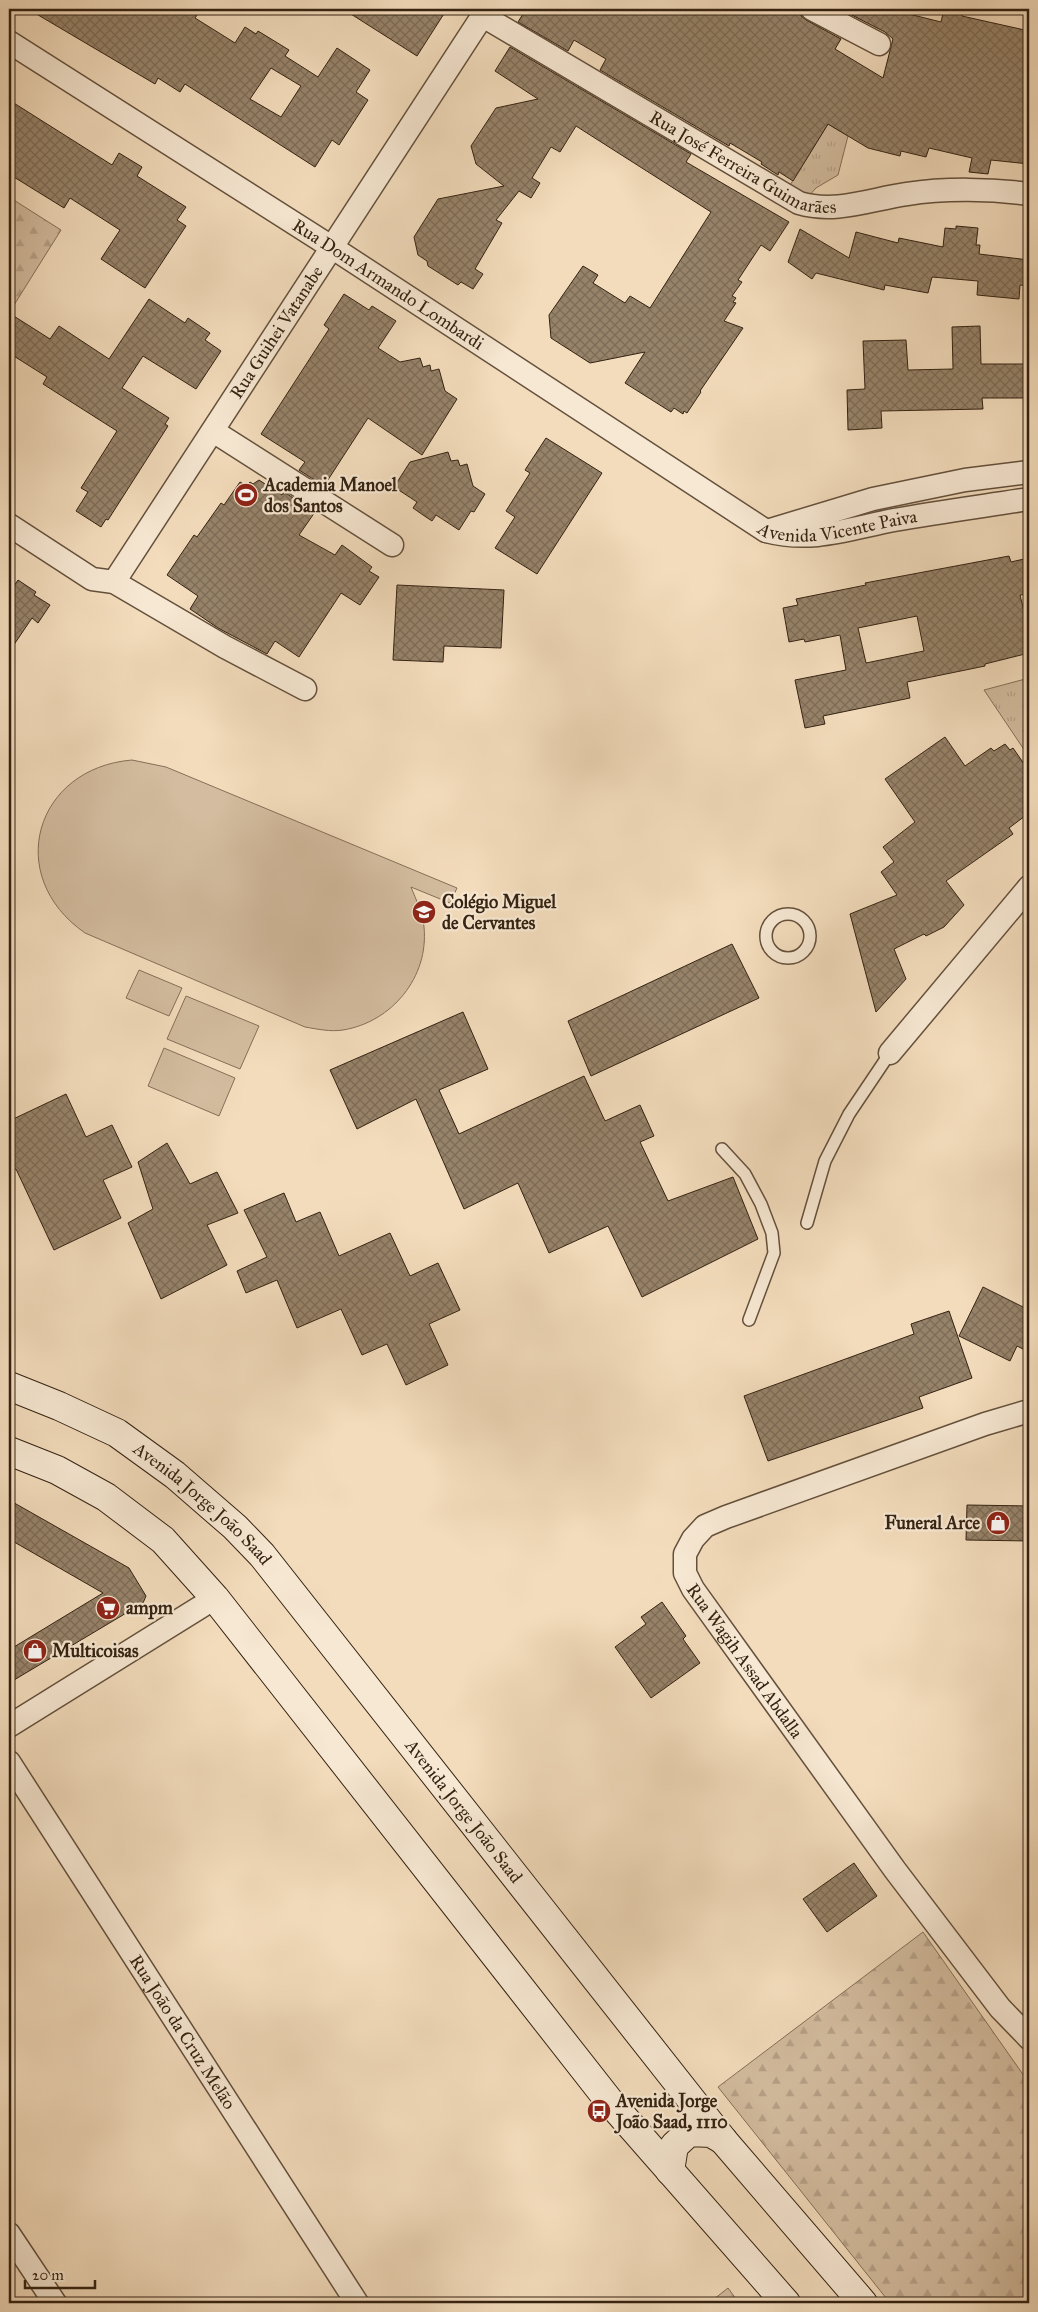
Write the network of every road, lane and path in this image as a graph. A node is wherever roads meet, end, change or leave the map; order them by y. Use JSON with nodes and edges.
{"nodes":[{"id":1,"x":812,"y":9,"type":"edge"},
{"id":2,"x":485,"y":12,"type":"edge"},
{"id":3,"x":9,"y":42,"type":"edge"},
{"id":4,"x":879,"y":44,"type":"dead end"},
{"id":5,"x":1029,"y":194,"type":"edge"},
{"id":6,"x":333,"y":248,"type":"junction"},
{"id":7,"x":213,"y":431,"type":"junction"},
{"id":8,"x":1029,"y":472,"type":"edge"},
{"id":9,"x":1029,"y":498,"type":"edge"},
{"id":10,"x":9,"y":525,"type":"edge"},
{"id":11,"x":766,"y":531,"type":"junction"},
{"id":12,"x":392,"y":546,"type":"dead end"},
{"id":13,"x":114,"y":582,"type":"junction"},
{"id":14,"x":305,"y":689,"type":"dead end"},
{"id":15,"x":1029,"y":887,"type":"edge"},
{"id":16,"x":784,"y":958,"type":"joint"},
{"id":17,"x":890,"y":1053,"type":"joint"},
{"id":18,"x":722,"y":1149,"type":"dead end"},
{"id":19,"x":807,"y":1222,"type":"dead end"},
{"id":20,"x":749,"y":1320,"type":"dead end"},
{"id":21,"x":9,"y":1386,"type":"edge"},
{"id":22,"x":1029,"y":1411,"type":"edge"},
{"id":23,"x":9,"y":1451,"type":"edge"},
{"id":24,"x":215,"y":1598,"type":"junction"},
{"id":25,"x":9,"y":1726,"type":"edge"},
{"id":26,"x":9,"y":1762,"type":"edge"},
{"id":27,"x":1029,"y":2038,"type":"edge"},
{"id":28,"x":723,"y":2140,"type":"junction"},
{"id":29,"x":670,"y":2171,"type":"junction"},
{"id":30,"x":9,"y":2234,"type":"edge"},
{"id":31,"x":55,"y":2303,"type":"edge"},
{"id":32,"x":356,"y":2303,"type":"edge"},
{"id":33,"x":786,"y":2303,"type":"edge"},
{"id":34,"x":863,"y":2303,"type":"edge"}],
"edges":[{"from":1,"to":4,"type":"street"},
{"from":2,"to":5,"type":"street","name":"Rua José Ferreira Guimarães"},
{"from":2,"to":6,"type":"street","name":"Rua Guihei Vatanabe"},
{"from":3,"to":6,"type":"street","name":"Rua Dom Armando Lombardi"},
{"from":6,"to":7,"type":"street","name":"Rua Guihei Vatanabe"},
{"from":6,"to":11,"type":"street","name":"Rua Dom Armando Lombardi"},
{"from":7,"to":12,"type":"street"},
{"from":7,"to":13,"type":"street","name":"Rua Guihei Vatanabe"},
{"from":8,"to":11,"type":"street","name":"Avenida Vicente Paiva"},
{"from":9,"to":11,"type":"street","name":"Avenida Vicente Paiva"},
{"from":10,"to":13,"type":"street"},
{"from":13,"to":14,"type":"street"},
{"from":15,"to":17,"type":"street"},
{"from":16,"to":16,"type":"lane"},
{"from":17,"to":19,"type":"lane"},
{"from":18,"to":20,"type":"lane"},
{"from":21,"to":28,"type":"main road","name":"Avenida Jorge João Saad"},
{"from":22,"to":27,"type":"street","name":"Rua Wagih Assad Abdalla"},
{"from":23,"to":24,"type":"main road"},
{"from":24,"to":25,"type":"street"},
{"from":24,"to":29,"type":"main road"},
{"from":26,"to":32,"type":"street","name":"Rua João da Cruz Melão"},
{"from":28,"to":29,"type":"main road"},
{"from":28,"to":34,"type":"main road","name":"Avenida Jorge João Saad"},
{"from":29,"to":33,"type":"main road"},
{"from":30,"to":31,"type":"street"}]}
